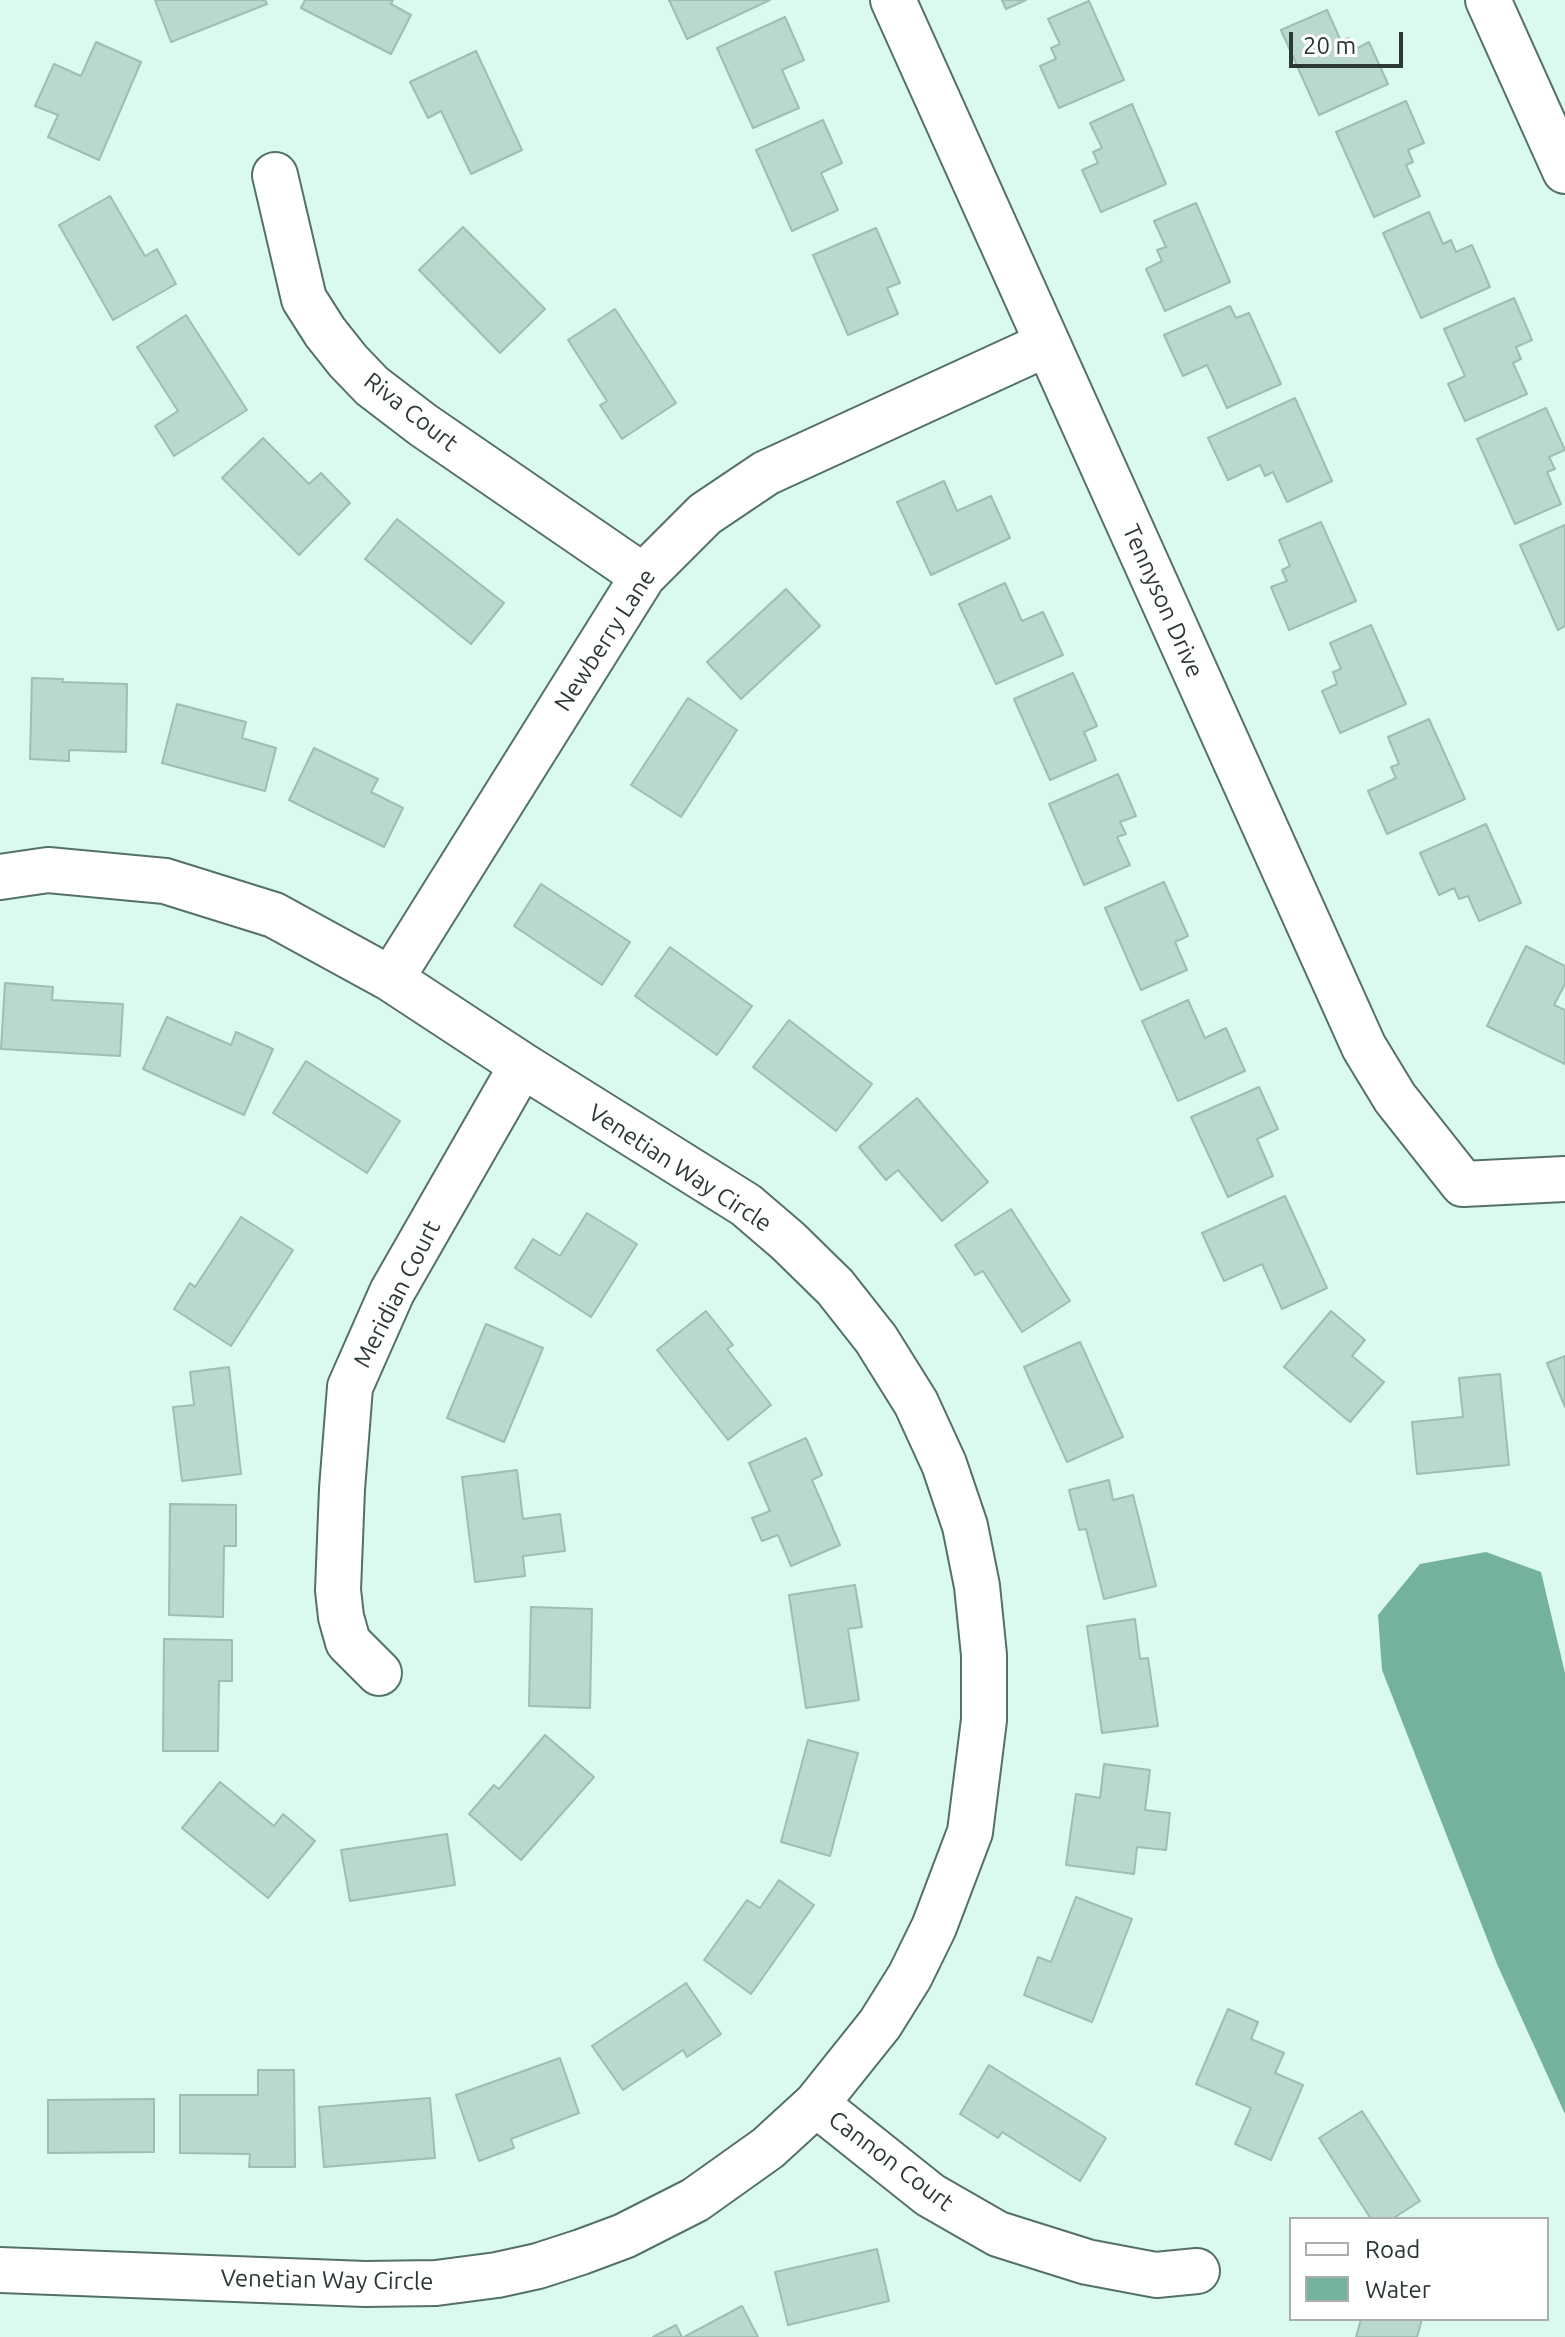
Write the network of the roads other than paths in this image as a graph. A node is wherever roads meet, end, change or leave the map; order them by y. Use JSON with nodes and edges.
{"nodes":[{"id":1,"x":893,"y":0,"type":"edge"},
{"id":2,"x":1488,"y":0,"type":"edge"},
{"id":3,"x":1565,"y":171,"type":"edge"},
{"id":4,"x":275,"y":175,"type":"dead end"},
{"id":5,"x":1047,"y":344,"type":"junction"},
{"id":6,"x":643,"y":576,"type":"junction"},
{"id":7,"x":0,"y":877,"type":"edge"},
{"id":8,"x":391,"y":979,"type":"junction"},
{"id":9,"x":522,"y":1065,"type":"junction"},
{"id":10,"x":1565,"y":1179,"type":"edge"},
{"id":11,"x":379,"y":1673,"type":"dead end"},
{"id":12,"x":816,"y":2104,"type":"junction"},
{"id":13,"x":0,"y":2270,"type":"edge"},
{"id":14,"x":1197,"y":2271,"type":"dead end"}],
"edges":[{"from":1,"to":5,"type":"street","name":"Tennyson Drive"},
{"from":2,"to":3,"type":"street"},
{"from":4,"to":6,"type":"street","name":"Riva Court"},
{"from":5,"to":6,"type":"street","name":"Newberry Lane"},
{"from":5,"to":10,"type":"street","name":"Tennyson Drive"},
{"from":6,"to":8,"type":"street","name":"Newberry Lane"},
{"from":7,"to":8,"type":"street","name":"Venetian Way Circle"},
{"from":8,"to":9,"type":"street","name":"Venetian Way Circle"},
{"from":9,"to":11,"type":"street","name":"Meridian Court"},
{"from":9,"to":12,"type":"street","name":"Venetian Way Circle"},
{"from":12,"to":13,"type":"street","name":"Venetian Way Circle"},
{"from":12,"to":14,"type":"street","name":"Cannon Court"}]}
